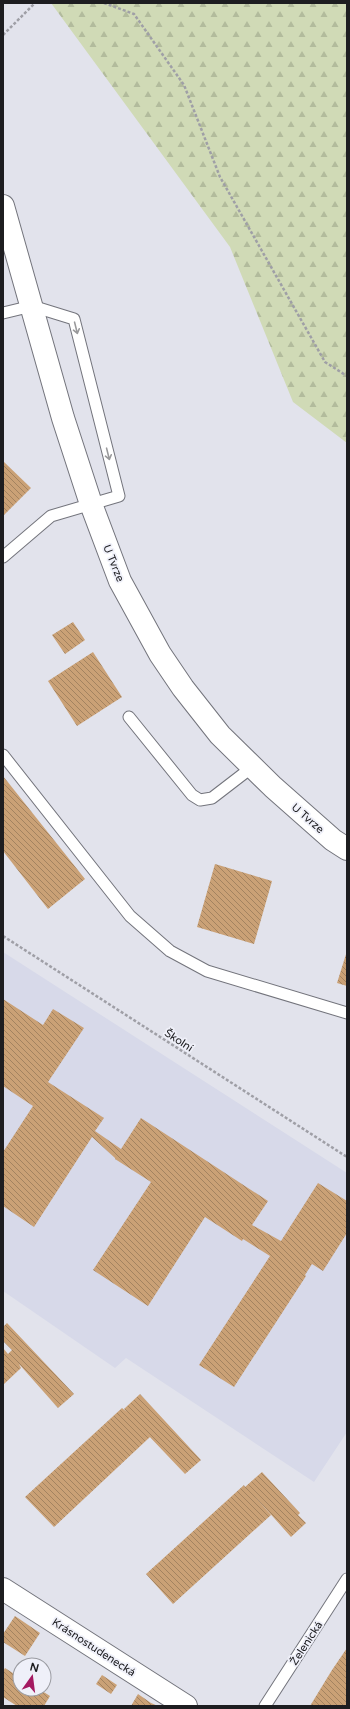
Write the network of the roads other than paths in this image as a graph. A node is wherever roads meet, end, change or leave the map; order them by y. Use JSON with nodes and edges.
{"nodes":[{"id":1,"x":3,"y":206,"type":"edge"},
{"id":2,"x":32,"y":306,"type":"junction"},
{"id":3,"x":3,"y":313,"type":"edge"},
{"id":4,"x":91,"y":504,"type":"junction"},
{"id":5,"x":3,"y":557,"type":"edge"},
{"id":6,"x":129,"y":717,"type":"dead end"},
{"id":7,"x":3,"y":755,"type":"edge"},
{"id":8,"x":252,"y":768,"type":"junction"},
{"id":9,"x":347,"y":849,"type":"edge"},
{"id":10,"x":347,"y":1013,"type":"edge"},
{"id":11,"x":347,"y":1579,"type":"edge"},
{"id":12,"x":3,"y":1589,"type":"edge"},
{"id":13,"x":186,"y":1706,"type":"edge"},
{"id":14,"x":265,"y":1706,"type":"edge"}],
"edges":[{"from":1,"to":2,"type":"street","name":"U Tvrze"},
{"from":2,"to":3,"type":"lane"},
{"from":2,"to":4,"type":"street","name":"U Tvrze"},
{"from":2,"to":4,"type":"lane","one_way":true},
{"from":4,"to":5,"type":"lane"},
{"from":4,"to":8,"type":"street","name":"U Tvrze"},
{"from":6,"to":8,"type":"lane"},
{"from":7,"to":10,"type":"lane"},
{"from":8,"to":9,"type":"street","name":"U Tvrze"},
{"from":11,"to":14,"type":"lane","name":"Želenická"},
{"from":12,"to":13,"type":"street","name":"Krásnostudenecká"}]}
